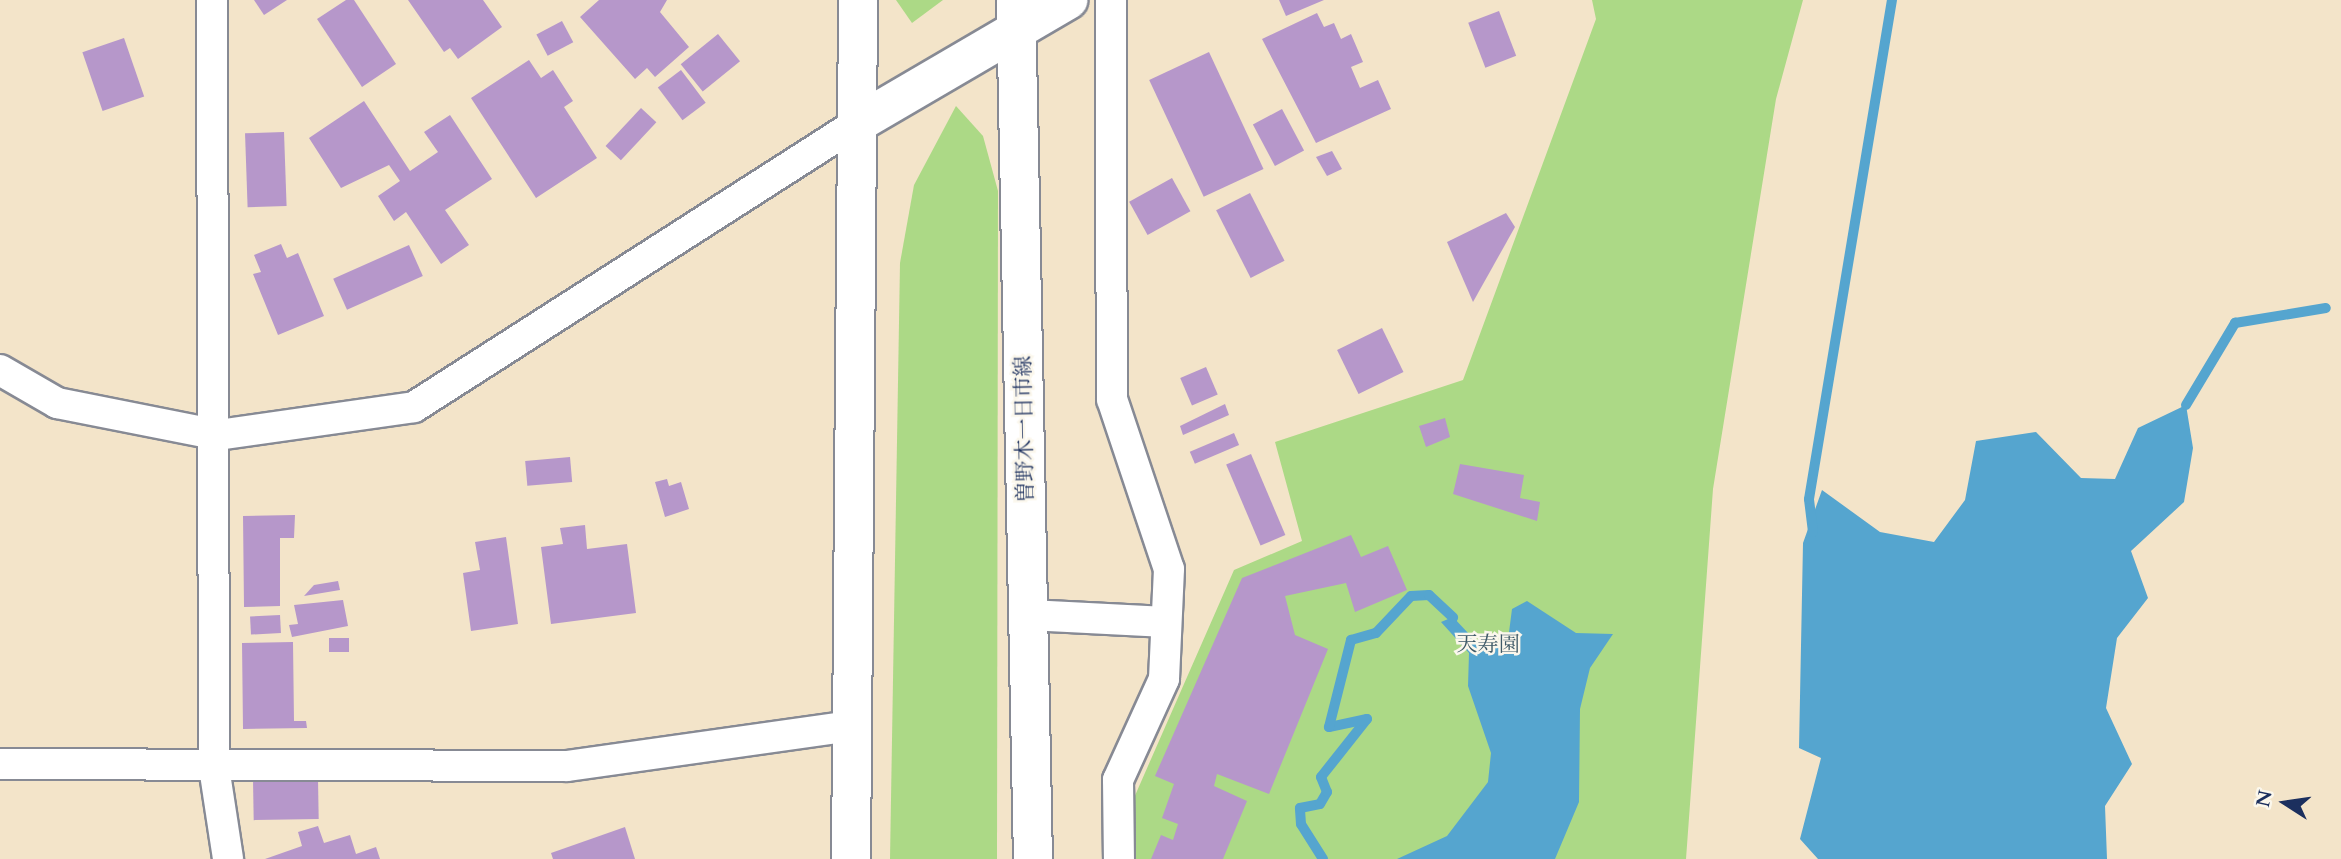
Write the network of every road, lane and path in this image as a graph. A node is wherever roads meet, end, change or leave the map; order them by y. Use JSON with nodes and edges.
{"nodes":[{"id":1,"x":212,"y":0,"type":"edge"},
{"id":2,"x":858,"y":0,"type":"edge"},
{"id":3,"x":1068,"y":0,"type":"edge"},
{"id":4,"x":1111,"y":0,"type":"edge"},
{"id":5,"x":1016,"y":13,"type":"edge"},
{"id":6,"x":856,"y":124,"type":"junction"},
{"id":7,"x":0,"y":370,"type":"edge"},
{"id":8,"x":218,"y":435,"type":"junction"},
{"id":9,"x":1029,"y":615,"type":"junction"},
{"id":10,"x":1166,"y":622,"type":"junction"},
{"id":11,"x":851,"y":726,"type":"junction"},
{"id":12,"x":0,"y":764,"type":"edge"},
{"id":13,"x":214,"y":767,"type":"junction"},
{"id":14,"x":228,"y":859,"type":"edge"},
{"id":15,"x":851,"y":859,"type":"edge"},
{"id":16,"x":1033,"y":859,"type":"edge"},
{"id":17,"x":1119,"y":859,"type":"edge"}],
"edges":[{"from":1,"to":8,"type":"street"},
{"from":2,"to":6,"type":"main road"},
{"from":3,"to":5,"type":"main road"},
{"from":4,"to":10,"type":"street"},
{"from":5,"to":6,"type":"main road"},
{"from":5,"to":9,"type":"main road","name":"曽野木一日市線"},
{"from":6,"to":8,"type":"street"},
{"from":6,"to":11,"type":"main road"},
{"from":7,"to":8,"type":"street"},
{"from":8,"to":13,"type":"street"},
{"from":9,"to":10,"type":"street"},
{"from":9,"to":16,"type":"main road","name":"曽野木一日市線"},
{"from":10,"to":17,"type":"street"},
{"from":11,"to":13,"type":"street"},
{"from":11,"to":15,"type":"main road"},
{"from":12,"to":13,"type":"street"},
{"from":13,"to":14,"type":"street"}]}
